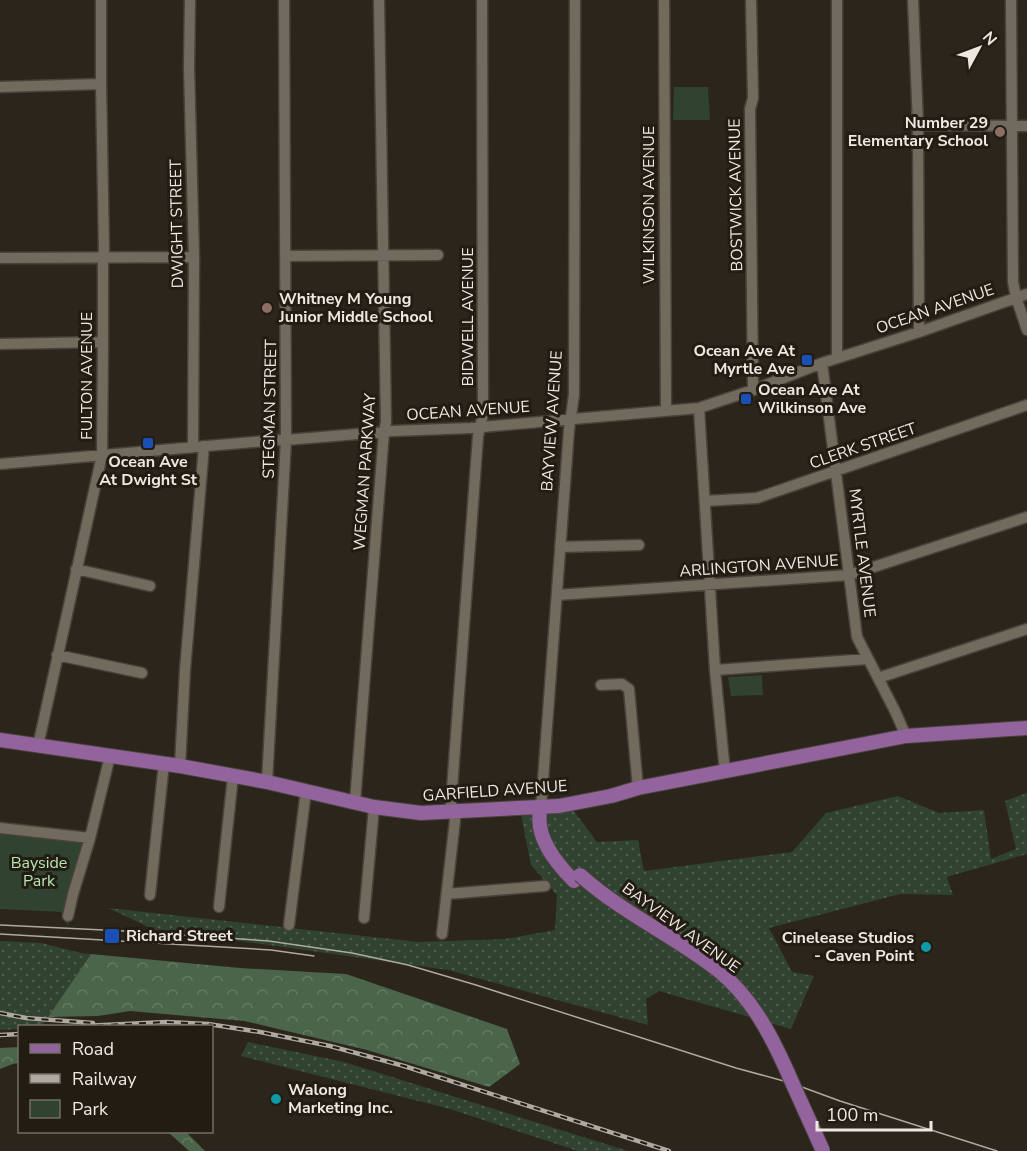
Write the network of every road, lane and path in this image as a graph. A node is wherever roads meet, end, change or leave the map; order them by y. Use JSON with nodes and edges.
{"nodes":[{"id":1,"x":100,"y":0,"type":"edge"},
{"id":2,"x":190,"y":0,"type":"edge"},
{"id":3,"x":284,"y":0,"type":"edge"},
{"id":4,"x":379,"y":0,"type":"edge"},
{"id":5,"x":482,"y":0,"type":"edge"},
{"id":6,"x":575,"y":0,"type":"edge"},
{"id":7,"x":664,"y":0,"type":"edge"},
{"id":8,"x":751,"y":0,"type":"edge"},
{"id":9,"x":837,"y":0,"type":"edge"},
{"id":10,"x":913,"y":0,"type":"edge"},
{"id":11,"x":1011,"y":0,"type":"edge"},
{"id":12,"x":100,"y":84,"type":"junction"},
{"id":13,"x":0,"y":87,"type":"edge"},
{"id":14,"x":918,"y":125,"type":"junction"},
{"id":15,"x":1011,"y":126,"type":"junction"},
{"id":16,"x":1027,"y":126,"type":"edge"},
{"id":17,"x":383,"y":255,"type":"junction"},
{"id":18,"x":438,"y":255,"type":"dead end"},
{"id":19,"x":286,"y":256,"type":"junction"},
{"id":20,"x":194,"y":257,"type":"junction"},
{"id":21,"x":0,"y":258,"type":"edge"},
{"id":22,"x":103,"y":259,"type":"junction"},
{"id":23,"x":1027,"y":294,"type":"edge"},
{"id":24,"x":1016,"y":297,"type":"junction"},
{"id":25,"x":1027,"y":330,"type":"edge"},
{"id":26,"x":919,"y":332,"type":"junction"},
{"id":27,"x":103,"y":342,"type":"junction"},
{"id":28,"x":0,"y":344,"type":"edge"},
{"id":29,"x":837,"y":358,"type":"junction"},
{"id":30,"x":822,"y":363,"type":"junction"},
{"id":31,"x":753,"y":390,"type":"junction"},
{"id":32,"x":1027,"y":405,"type":"edge"},
{"id":33,"x":699,"y":408,"type":"junction"},
{"id":34,"x":666,"y":411,"type":"junction"},
{"id":35,"x":571,"y":418,"type":"junction"},
{"id":36,"x":480,"y":427,"type":"junction"},
{"id":37,"x":384,"y":432,"type":"junction"},
{"id":38,"x":286,"y":440,"type":"junction"},
{"id":39,"x":199,"y":446,"type":"junction"},
{"id":40,"x":102,"y":455,"type":"junction"},
{"id":41,"x":0,"y":464,"type":"edge"},
{"id":42,"x":836,"y":471,"type":"junction"},
{"id":43,"x":705,"y":501,"type":"junction"},
{"id":44,"x":1027,"y":517,"type":"edge"},
{"id":45,"x":639,"y":545,"type":"dead end"},
{"id":46,"x":560,"y":547,"type":"junction"},
{"id":47,"x":76,"y":569,"type":"junction"},
{"id":48,"x":849,"y":574,"type":"junction"},
{"id":49,"x":710,"y":584,"type":"junction"},
{"id":50,"x":150,"y":586,"type":"dead end"},
{"id":51,"x":557,"y":595,"type":"junction"},
{"id":52,"x":1027,"y":629,"type":"edge"},
{"id":53,"x":57,"y":655,"type":"junction"},
{"id":54,"x":868,"y":659,"type":"junction"},
{"id":55,"x":716,"y":670,"type":"junction"},
{"id":56,"x":142,"y":673,"type":"dead end"},
{"id":57,"x":878,"y":678,"type":"junction"},
{"id":58,"x":601,"y":685,"type":"dead end"},
{"id":59,"x":1027,"y":728,"type":"edge"},
{"id":60,"x":906,"y":736,"type":"junction"},
{"id":61,"x":0,"y":740,"type":"edge"},
{"id":62,"x":38,"y":746,"type":"junction"},
{"id":63,"x":110,"y":756,"type":"junction"},
{"id":64,"x":164,"y":764,"type":"junction"},
{"id":65,"x":180,"y":766,"type":"junction"},
{"id":66,"x":725,"y":772,"type":"junction"},
{"id":67,"x":233,"y":776,"type":"junction"},
{"id":68,"x":267,"y":782,"type":"junction"},
{"id":69,"x":638,"y":788,"type":"junction"},
{"id":70,"x":306,"y":791,"type":"junction"},
{"id":71,"x":355,"y":802,"type":"junction"},
{"id":72,"x":374,"y":807,"type":"junction"},
{"id":73,"x":541,"y":807,"type":"junction"},
{"id":74,"x":453,"y":811,"type":"junction"},
{"id":75,"x":0,"y":828,"type":"edge"},
{"id":76,"x":90,"y":838,"type":"junction"},
{"id":77,"x":577,"y":878,"type":"junction"},
{"id":78,"x":545,"y":886,"type":"dead end"},
{"id":79,"x":447,"y":894,"type":"junction"},
{"id":80,"x":150,"y":895,"type":"dead end"},
{"id":81,"x":219,"y":907,"type":"dead end"},
{"id":82,"x":68,"y":915,"type":"dead end"},
{"id":83,"x":364,"y":918,"type":"dead end"},
{"id":84,"x":289,"y":925,"type":"dead end"},
{"id":85,"x":442,"y":934,"type":"dead end"},
{"id":86,"x":814,"y":1151,"type":"edge"},
{"id":87,"x":823,"y":1151,"type":"edge"}],
"edges":[{"from":1,"to":12,"type":"street","name":"FULTON AVENUE"},
{"from":2,"to":20,"type":"street","name":"DWIGHT STREET"},
{"from":3,"to":19,"type":"street","name":"STEGMAN STREET"},
{"from":4,"to":17,"type":"street","name":"WEGMAN PARKWAY"},
{"from":5,"to":36,"type":"street","name":"BIDWELL AVENUE"},
{"from":6,"to":35,"type":"street","name":"BAYVIEW AVENUE"},
{"from":7,"to":34,"type":"street","name":"WILKINSON AVENUE"},
{"from":8,"to":31,"type":"street","name":"BOSTWICK AVENUE"},
{"from":9,"to":29,"type":"street"},
{"from":10,"to":14,"type":"street"},
{"from":11,"to":15,"type":"street"},
{"from":12,"to":13,"type":"street"},
{"from":12,"to":22,"type":"street","name":"FULTON AVENUE"},
{"from":14,"to":15,"type":"street"},
{"from":14,"to":26,"type":"street"},
{"from":15,"to":16,"type":"street"},
{"from":15,"to":24,"type":"street"},
{"from":17,"to":18,"type":"street"},
{"from":17,"to":19,"type":"street"},
{"from":17,"to":37,"type":"street","name":"WEGMAN PARKWAY"},
{"from":19,"to":38,"type":"street","name":"STEGMAN STREET"},
{"from":20,"to":22,"type":"street"},
{"from":20,"to":39,"type":"street","name":"DWIGHT STREET"},
{"from":21,"to":22,"type":"street"},
{"from":22,"to":27,"type":"street","name":"FULTON AVENUE"},
{"from":23,"to":24,"type":"street","name":"OCEAN AVENUE"},
{"from":24,"to":25,"type":"street"},
{"from":24,"to":26,"type":"street","name":"OCEAN AVENUE"},
{"from":26,"to":29,"type":"street","name":"OCEAN AVENUE"},
{"from":27,"to":28,"type":"street"},
{"from":27,"to":40,"type":"street","name":"FULTON AVENUE"},
{"from":29,"to":30,"type":"street","name":"OCEAN AVENUE"},
{"from":30,"to":31,"type":"street","name":"OCEAN AVENUE"},
{"from":30,"to":42,"type":"street","name":"MYRTLE AVENUE"},
{"from":31,"to":33,"type":"street","name":"OCEAN AVENUE"},
{"from":32,"to":42,"type":"street","name":"CLERK STREET"},
{"from":33,"to":34,"type":"street","name":"OCEAN AVENUE"},
{"from":33,"to":43,"type":"street"},
{"from":34,"to":35,"type":"street","name":"OCEAN AVENUE"},
{"from":35,"to":36,"type":"street","name":"OCEAN AVENUE"},
{"from":35,"to":46,"type":"street","name":"BAYVIEW AVENUE"},
{"from":36,"to":37,"type":"street","name":"OCEAN AVENUE"},
{"from":36,"to":74,"type":"street","name":"BIDWELL AVENUE"},
{"from":37,"to":38,"type":"street","name":"OCEAN AVENUE"},
{"from":37,"to":71,"type":"street","name":"WEGMAN PARKWAY"},
{"from":38,"to":39,"type":"street","name":"OCEAN AVENUE"},
{"from":38,"to":68,"type":"street","name":"STEGMAN STREET"},
{"from":39,"to":40,"type":"street","name":"OCEAN AVENUE"},
{"from":39,"to":65,"type":"street","name":"DWIGHT STREET"},
{"from":40,"to":41,"type":"street","name":"OCEAN AVENUE"},
{"from":40,"to":47,"type":"street","name":"FULTON AVENUE"},
{"from":42,"to":43,"type":"street","name":"CLERK STREET"},
{"from":42,"to":48,"type":"street","name":"MYRTLE AVENUE"},
{"from":43,"to":49,"type":"street"},
{"from":44,"to":48,"type":"street","name":"ARLINGTON AVENUE"},
{"from":45,"to":46,"type":"street"},
{"from":46,"to":51,"type":"street","name":"BAYVIEW AVENUE"},
{"from":47,"to":50,"type":"street"},
{"from":47,"to":53,"type":"street","name":"FULTON AVENUE"},
{"from":48,"to":49,"type":"street","name":"ARLINGTON AVENUE"},
{"from":48,"to":54,"type":"street","name":"MYRTLE AVENUE"},
{"from":49,"to":51,"type":"street","name":"ARLINGTON AVENUE"},
{"from":49,"to":55,"type":"street"},
{"from":51,"to":73,"type":"street","name":"BAYVIEW AVENUE"},
{"from":52,"to":57,"type":"street"},
{"from":53,"to":56,"type":"street"},
{"from":53,"to":62,"type":"street","name":"FULTON AVENUE"},
{"from":54,"to":55,"type":"street"},
{"from":54,"to":57,"type":"street","name":"MYRTLE AVENUE"},
{"from":55,"to":66,"type":"street"},
{"from":57,"to":60,"type":"street","name":"MYRTLE AVENUE"},
{"from":58,"to":69,"type":"street"},
{"from":59,"to":60,"type":"main road","name":"GARFIELD AVENUE"},
{"from":60,"to":66,"type":"main road","name":"GARFIELD AVENUE"},
{"from":61,"to":62,"type":"main road","name":"GARFIELD AVENUE"},
{"from":62,"to":63,"type":"main road","name":"GARFIELD AVENUE"},
{"from":63,"to":64,"type":"main road","name":"GARFIELD AVENUE"},
{"from":63,"to":76,"type":"street"},
{"from":64,"to":65,"type":"main road","name":"GARFIELD AVENUE"},
{"from":64,"to":80,"type":"street"},
{"from":65,"to":67,"type":"main road","name":"GARFIELD AVENUE"},
{"from":66,"to":69,"type":"main road","name":"GARFIELD AVENUE"},
{"from":67,"to":68,"type":"main road","name":"GARFIELD AVENUE"},
{"from":67,"to":81,"type":"street"},
{"from":68,"to":70,"type":"main road","name":"GARFIELD AVENUE"},
{"from":69,"to":73,"type":"main road","name":"GARFIELD AVENUE"},
{"from":70,"to":71,"type":"main road","name":"GARFIELD AVENUE"},
{"from":70,"to":84,"type":"street"},
{"from":71,"to":72,"type":"main road","name":"GARFIELD AVENUE"},
{"from":72,"to":74,"type":"main road","name":"GARFIELD AVENUE"},
{"from":72,"to":83,"type":"street"},
{"from":73,"to":74,"type":"main road","name":"GARFIELD AVENUE"},
{"from":73,"to":77,"type":"main road","name":"BAYVIEW AVENUE"},
{"from":74,"to":79,"type":"street","name":"BIDWELL AVENUE"},
{"from":75,"to":76,"type":"street"},
{"from":76,"to":82,"type":"street"},
{"from":77,"to":86,"type":"main road","name":"BAYVIEW AVENUE"},
{"from":77,"to":87,"type":"main road","name":"BAYVIEW AVENUE","bridge":true},
{"from":78,"to":79,"type":"street"},
{"from":79,"to":85,"type":"street","name":"BIDWELL AVENUE"}]}
